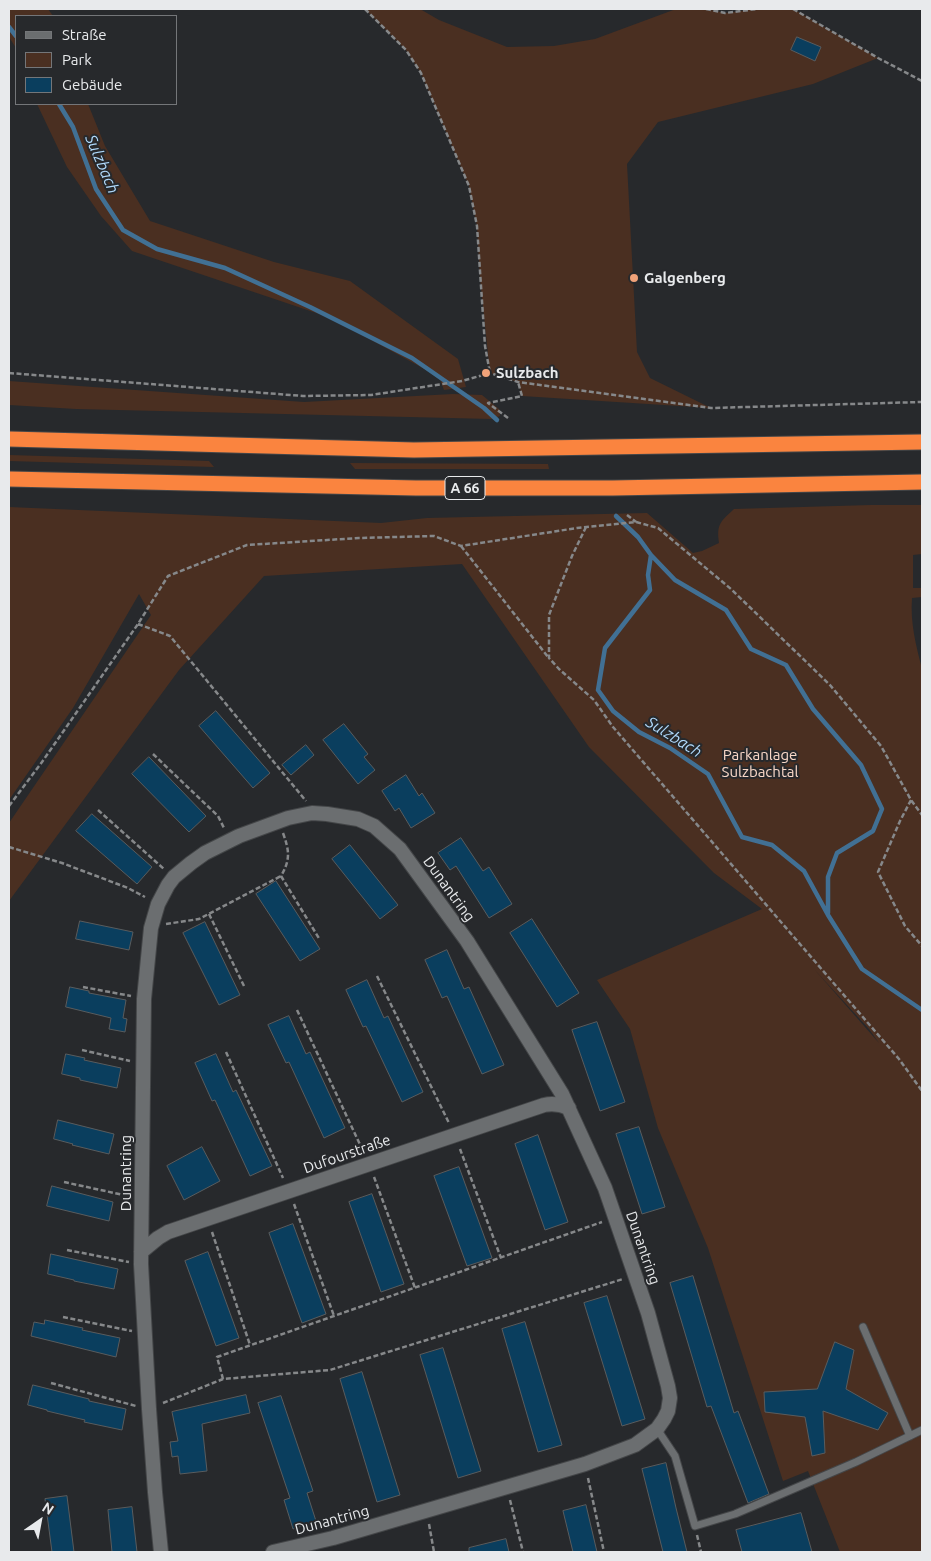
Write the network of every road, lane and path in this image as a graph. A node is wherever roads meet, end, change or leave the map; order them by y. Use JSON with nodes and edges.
{"nodes":[{"id":1,"x":364,"y":9,"type":"edge"},
{"id":2,"x":706,"y":9,"type":"edge"},
{"id":3,"x":757,"y":9,"type":"edge"},
{"id":4,"x":793,"y":9,"type":"edge"},
{"id":5,"x":922,"y":81,"type":"edge"},
{"id":6,"x":9,"y":373,"type":"edge"},
{"id":7,"x":490,"y":373,"type":"junction"},
{"id":8,"x":518,"y":382,"type":"junction"},
{"id":9,"x":922,"y":402,"type":"edge"},
{"id":10,"x":508,"y":418,"type":"dead end"},
{"id":11,"x":9,"y":439,"type":"edge"},
{"id":12,"x":922,"y":442,"type":"edge"},
{"id":13,"x":9,"y":479,"type":"edge"},
{"id":14,"x":922,"y":482,"type":"edge"},
{"id":15,"x":627,"y":515,"type":"dead end"},
{"id":16,"x":636,"y":522,"type":"junction"},
{"id":17,"x":586,"y":527,"type":"junction"},
{"id":18,"x":461,"y":546,"type":"junction"},
{"id":19,"x":138,"y":624,"type":"junction"},
{"id":20,"x":549,"y":658,"type":"junction"},
{"id":21,"x":153,"y":754,"type":"dead end"},
{"id":22,"x":911,"y":800,"type":"junction"},
{"id":23,"x":9,"y":806,"type":"edge"},
{"id":24,"x":98,"y":810,"type":"dead end"},
{"id":25,"x":312,"y":813,"type":"junction"},
{"id":26,"x":922,"y":815,"type":"edge"},
{"id":27,"x":280,"y":821,"type":"junction"},
{"id":28,"x":230,"y":841,"type":"junction"},
{"id":29,"x":9,"y":847,"type":"edge"},
{"id":30,"x":281,"y":876,"type":"junction"},
{"id":31,"x":174,"y":877,"type":"junction"},
{"id":32,"x":158,"y":904,"type":"junction"},
{"id":33,"x":209,"y":914,"type":"junction"},
{"id":34,"x":151,"y":928,"type":"junction"},
{"id":35,"x":320,"y":940,"type":"dead end"},
{"id":36,"x":922,"y":946,"type":"edge"},
{"id":37,"x":377,"y":976,"type":"dead end"},
{"id":38,"x":83,"y":987,"type":"dead end"},
{"id":39,"x":245,"y":988,"type":"dead end"},
{"id":40,"x":144,"y":999,"type":"junction"},
{"id":41,"x":297,"y":1010,"type":"dead end"},
{"id":42,"x":82,"y":1050,"type":"dead end"},
{"id":43,"x":143,"y":1063,"type":"junction"},
{"id":44,"x":922,"y":1091,"type":"edge"},
{"id":45,"x":569,"y":1108,"type":"junction"},
{"id":46,"x":455,"y":1135,"type":"junction"},
{"id":47,"x":369,"y":1164,"type":"junction"},
{"id":48,"x":64,"y":1182,"type":"dead end"},
{"id":49,"x":142,"y":1198,"type":"junction"},
{"id":50,"x":616,"y":1218,"type":"junction"},
{"id":51,"x":207,"y":1219,"type":"junction"},
{"id":52,"x":66,"y":1250,"type":"dead end"},
{"id":53,"x":141,"y":1258,"type":"junction"},
{"id":54,"x":501,"y":1258,"type":"junction"},
{"id":55,"x":635,"y":1275,"type":"junction"},
{"id":56,"x":414,"y":1288,"type":"junction"},
{"id":57,"x":63,"y":1317,"type":"dead end"},
{"id":58,"x":863,"y":1327,"type":"dead end"},
{"id":59,"x":145,"y":1334,"type":"junction"},
{"id":60,"x":250,"y":1345,"type":"junction"},
{"id":61,"x":223,"y":1379,"type":"junction"},
{"id":62,"x":51,"y":1383,"type":"dead end"},
{"id":63,"x":149,"y":1409,"type":"junction"},
{"id":64,"x":657,"y":1429,"type":"junction"},
{"id":65,"x":922,"y":1430,"type":"edge"},
{"id":66,"x":910,"y":1436,"type":"junction"},
{"id":67,"x":585,"y":1464,"type":"junction"},
{"id":68,"x":506,"y":1487,"type":"junction"},
{"id":69,"x":426,"y":1510,"type":"junction"},
{"id":70,"x":695,"y":1526,"type":"junction"},
{"id":71,"x":161,"y":1552,"type":"edge"},
{"id":72,"x":273,"y":1552,"type":"edge"},
{"id":73,"x":434,"y":1552,"type":"edge"},
{"id":74,"x":523,"y":1552,"type":"edge"},
{"id":75,"x":604,"y":1552,"type":"edge"},
{"id":76,"x":701,"y":1552,"type":"edge"}],
"edges":[{"from":1,"to":7,"type":"path"},
{"from":2,"to":3,"type":"path"},
{"from":4,"to":5,"type":"path"},
{"from":6,"to":7,"type":"path"},
{"from":7,"to":8,"type":"path"},
{"from":8,"to":9,"type":"path"},
{"from":8,"to":10,"type":"path"},
{"from":11,"to":12,"type":"highway"},
{"from":13,"to":14,"type":"highway","number":"A 66"},
{"from":15,"to":16,"type":"path"},
{"from":16,"to":17,"type":"path"},
{"from":16,"to":22,"type":"path"},
{"from":17,"to":18,"type":"path"},
{"from":17,"to":20,"type":"path"},
{"from":18,"to":19,"type":"path"},
{"from":18,"to":20,"type":"path"},
{"from":19,"to":23,"type":"path"},
{"from":19,"to":25,"type":"path"},
{"from":20,"to":44,"type":"path"},
{"from":21,"to":28,"type":"path"},
{"from":22,"to":26,"type":"path"},
{"from":22,"to":36,"type":"path"},
{"from":24,"to":31,"type":"path"},
{"from":25,"to":27,"type":"street","name":"Dunantring"},
{"from":25,"to":45,"type":"street","name":"Dunantring"},
{"from":27,"to":28,"type":"street","name":"Dunantring"},
{"from":27,"to":30,"type":"path"},
{"from":28,"to":31,"type":"street","name":"Dunantring"},
{"from":29,"to":32,"type":"path"},
{"from":30,"to":33,"type":"path"},
{"from":30,"to":35,"type":"path"},
{"from":31,"to":32,"type":"street","name":"Dunantring"},
{"from":32,"to":34,"type":"street","name":"Dunantring"},
{"from":33,"to":34,"type":"path"},
{"from":33,"to":39,"type":"path"},
{"from":34,"to":40,"type":"street","name":"Dunantring"},
{"from":37,"to":46,"type":"path"},
{"from":38,"to":40,"type":"path"},
{"from":40,"to":43,"type":"street","name":"Dunantring"},
{"from":41,"to":47,"type":"path"},
{"from":42,"to":43,"type":"path"},
{"from":43,"to":49,"type":"street","name":"Dunantring"},
{"from":45,"to":46,"type":"street","name":"Dufourstraße"},
{"from":45,"to":50,"type":"street","name":"Dunantring"},
{"from":46,"to":47,"type":"street","name":"Dufourstraße"},
{"from":46,"to":54,"type":"path"},
{"from":47,"to":51,"type":"street","name":"Dufourstraße"},
{"from":47,"to":56,"type":"path"},
{"from":48,"to":49,"type":"path"},
{"from":49,"to":53,"type":"street","name":"Dunantring"},
{"from":50,"to":54,"type":"path"},
{"from":50,"to":55,"type":"street","name":"Dunantring"},
{"from":51,"to":53,"type":"street","name":"Dufourstraße"},
{"from":51,"to":60,"type":"path"},
{"from":52,"to":53,"type":"path"},
{"from":53,"to":59,"type":"street","name":"Dunantring"},
{"from":54,"to":56,"type":"path"},
{"from":55,"to":61,"type":"path"},
{"from":55,"to":64,"type":"street","name":"Dunantring"},
{"from":56,"to":60,"type":"path"},
{"from":57,"to":59,"type":"path"},
{"from":58,"to":66,"type":"lane"},
{"from":59,"to":63,"type":"street","name":"Dunantring"},
{"from":60,"to":61,"type":"path"},
{"from":61,"to":63,"type":"path"},
{"from":62,"to":63,"type":"path"},
{"from":63,"to":71,"type":"street","name":"Dunantring"},
{"from":64,"to":67,"type":"street","name":"Dunantring"},
{"from":64,"to":70,"type":"lane"},
{"from":65,"to":66,"type":"lane"},
{"from":66,"to":70,"type":"lane"},
{"from":67,"to":68,"type":"street","name":"Dunantring"},
{"from":67,"to":75,"type":"path"},
{"from":68,"to":69,"type":"street","name":"Dunantring"},
{"from":68,"to":74,"type":"path"},
{"from":69,"to":72,"type":"street","name":"Dunantring"},
{"from":69,"to":73,"type":"path"},
{"from":70,"to":76,"type":"path"}]}
